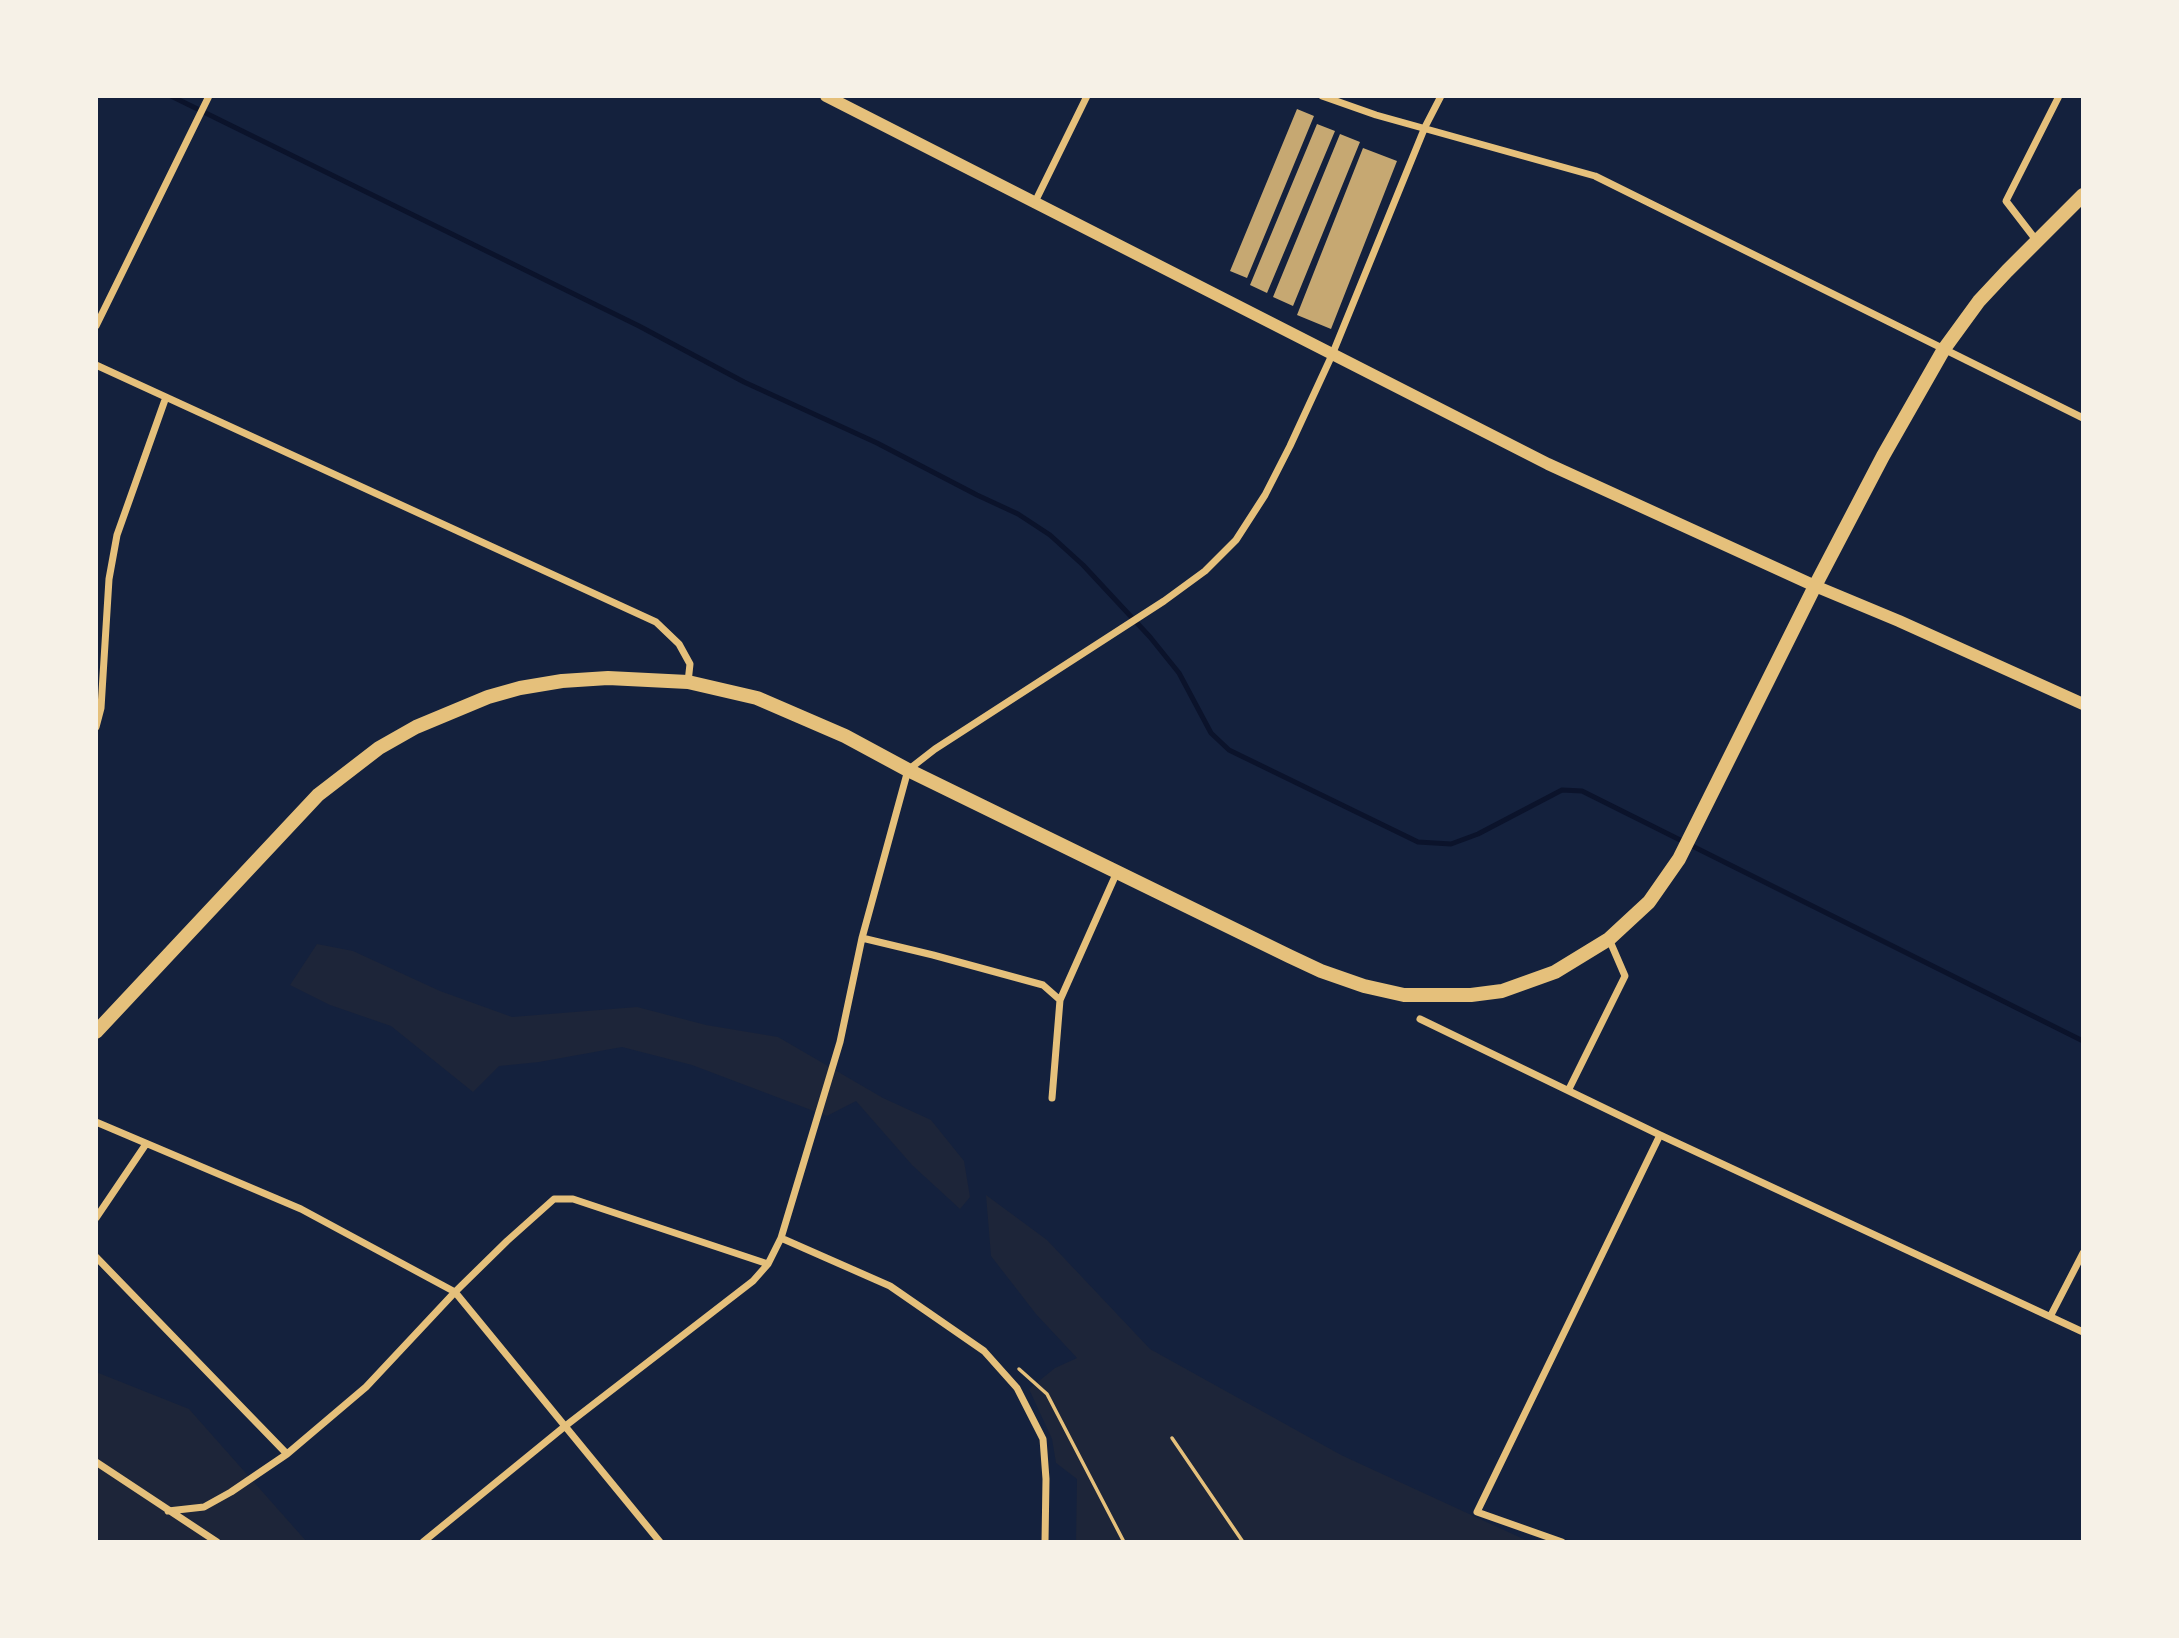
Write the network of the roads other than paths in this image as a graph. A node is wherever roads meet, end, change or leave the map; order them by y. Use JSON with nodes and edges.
{"nodes":[{"id":1,"x":209,"y":96,"type":"edge"},
{"id":2,"x":826,"y":96,"type":"edge"},
{"id":3,"x":1087,"y":96,"type":"edge"},
{"id":4,"x":1322,"y":96,"type":"edge"},
{"id":5,"x":1441,"y":96,"type":"edge"},
{"id":6,"x":2059,"y":96,"type":"edge"},
{"id":7,"x":1425,"y":127,"type":"junction"},
{"id":8,"x":2083,"y":195,"type":"edge"},
{"id":9,"x":1034,"y":204,"type":"junction"},
{"id":10,"x":2036,"y":240,"type":"junction"},
{"id":11,"x":96,"y":326,"type":"edge"},
{"id":12,"x":1944,"y":349,"type":"junction"},
{"id":13,"x":1332,"y":355,"type":"junction"},
{"id":14,"x":96,"y":365,"type":"edge"},
{"id":15,"x":166,"y":397,"type":"junction"},
{"id":16,"x":2083,"y":418,"type":"edge"},
{"id":17,"x":1815,"y":586,"type":"junction"},
{"id":18,"x":688,"y":682,"type":"junction"},
{"id":19,"x":2083,"y":704,"type":"edge"},
{"id":20,"x":96,"y":727,"type":"edge"},
{"id":21,"x":908,"y":770,"type":"junction"},
{"id":22,"x":1118,"y":872,"type":"junction"},
{"id":23,"x":862,"y":938,"type":"junction"},
{"id":24,"x":1609,"y":939,"type":"junction"},
{"id":25,"x":1060,"y":1000,"type":"junction"},
{"id":26,"x":1420,"y":1019,"type":"dead end"},
{"id":27,"x":96,"y":1032,"type":"edge"},
{"id":28,"x":1569,"y":1090,"type":"junction"},
{"id":29,"x":1052,"y":1098,"type":"dead end"},
{"id":30,"x":96,"y":1122,"type":"edge"},
{"id":31,"x":1660,"y":1135,"type":"junction"},
{"id":32,"x":146,"y":1144,"type":"junction"},
{"id":33,"x":96,"y":1218,"type":"edge"},
{"id":34,"x":781,"y":1238,"type":"junction"},
{"id":35,"x":2083,"y":1253,"type":"edge"},
{"id":36,"x":96,"y":1257,"type":"edge"},
{"id":37,"x":768,"y":1264,"type":"junction"},
{"id":38,"x":454,"y":1292,"type":"junction"},
{"id":39,"x":2051,"y":1315,"type":"junction"},
{"id":40,"x":2083,"y":1332,"type":"edge"},
{"id":41,"x":564,"y":1427,"type":"junction"},
{"id":42,"x":287,"y":1454,"type":"junction"},
{"id":43,"x":96,"y":1462,"type":"edge"},
{"id":44,"x":167,"y":1511,"type":"junction"},
{"id":45,"x":217,"y":1542,"type":"edge"},
{"id":46,"x":423,"y":1542,"type":"edge"},
{"id":47,"x":660,"y":1542,"type":"edge"},
{"id":48,"x":1045,"y":1542,"type":"edge"},
{"id":49,"x":1562,"y":1542,"type":"edge"}],
"edges":[{"from":1,"to":11,"type":"street"},
{"from":2,"to":9,"type":"street"},
{"from":3,"to":9,"type":"street"},
{"from":4,"to":7,"type":"street"},
{"from":5,"to":7,"type":"street"},
{"from":6,"to":10,"type":"street"},
{"from":7,"to":12,"type":"street"},
{"from":7,"to":13,"type":"street"},
{"from":8,"to":10,"type":"main road"},
{"from":9,"to":13,"type":"street"},
{"from":10,"to":12,"type":"main road"},
{"from":12,"to":16,"type":"street"},
{"from":12,"to":17,"type":"main road"},
{"from":13,"to":17,"type":"street"},
{"from":13,"to":21,"type":"street"},
{"from":14,"to":15,"type":"street"},
{"from":15,"to":18,"type":"street"},
{"from":15,"to":20,"type":"street"},
{"from":17,"to":19,"type":"street"},
{"from":17,"to":24,"type":"main road"},
{"from":18,"to":21,"type":"main road"},
{"from":18,"to":27,"type":"main road"},
{"from":21,"to":22,"type":"main road"},
{"from":21,"to":23,"type":"street"},
{"from":22,"to":24,"type":"main road"},
{"from":22,"to":25,"type":"street"},
{"from":23,"to":25,"type":"street"},
{"from":23,"to":34,"type":"street"},
{"from":24,"to":28,"type":"street"},
{"from":25,"to":29,"type":"street"},
{"from":26,"to":28,"type":"street"},
{"from":28,"to":31,"type":"street"},
{"from":30,"to":32,"type":"street"},
{"from":31,"to":39,"type":"street"},
{"from":31,"to":49,"type":"street"},
{"from":32,"to":33,"type":"street"},
{"from":32,"to":38,"type":"street"},
{"from":34,"to":37,"type":"street"},
{"from":34,"to":48,"type":"street"},
{"from":35,"to":39,"type":"street"},
{"from":36,"to":42,"type":"street"},
{"from":37,"to":38,"type":"street"},
{"from":37,"to":41,"type":"street"},
{"from":38,"to":41,"type":"street"},
{"from":38,"to":42,"type":"street"},
{"from":39,"to":40,"type":"street"},
{"from":41,"to":46,"type":"street"},
{"from":41,"to":47,"type":"street"},
{"from":42,"to":44,"type":"street"},
{"from":43,"to":44,"type":"street"},
{"from":44,"to":45,"type":"street"}]}
